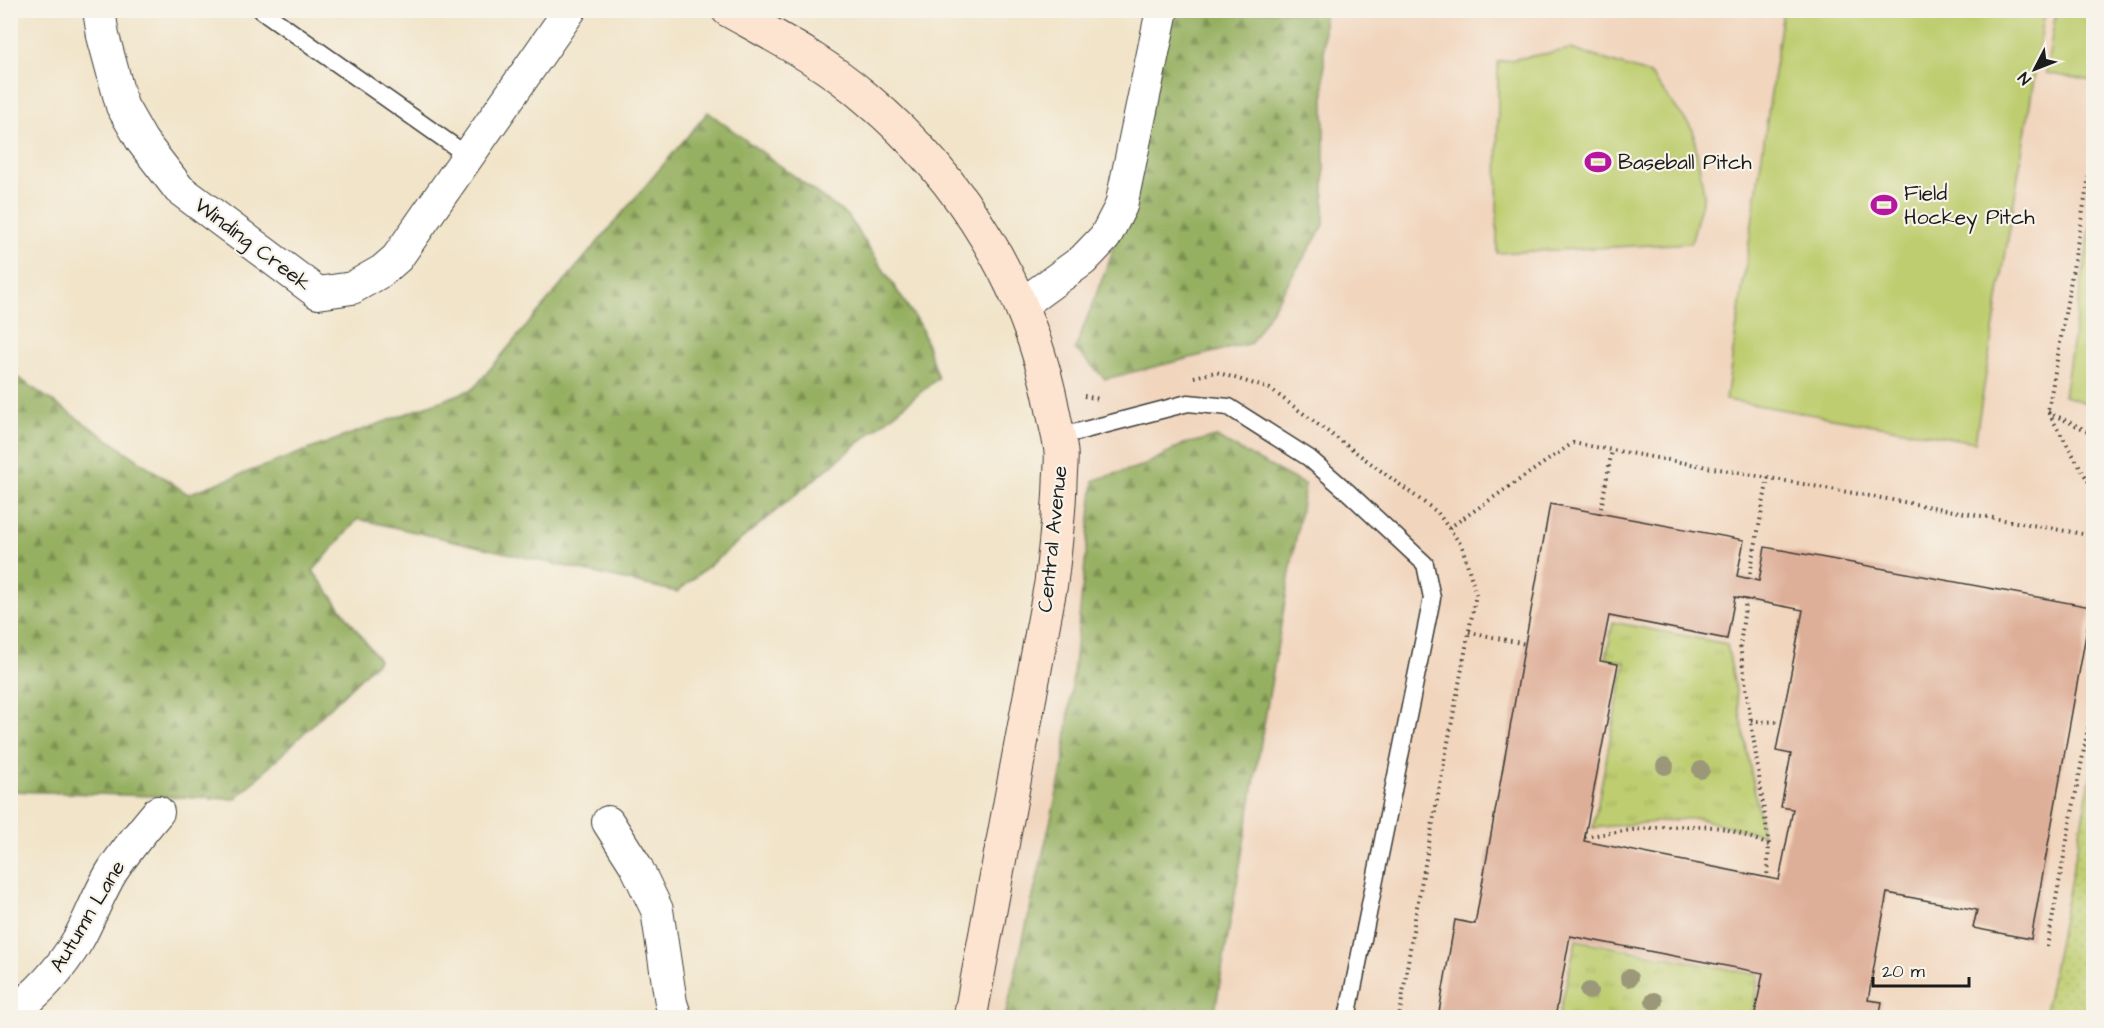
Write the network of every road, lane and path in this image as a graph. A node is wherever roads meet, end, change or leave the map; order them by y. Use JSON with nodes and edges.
{"nodes":[{"id":1,"x":99,"y":10,"type":"edge"},
{"id":2,"x":261,"y":10,"type":"edge"},
{"id":3,"x":570,"y":10,"type":"edge"},
{"id":4,"x":728,"y":10,"type":"edge"},
{"id":5,"x":1162,"y":10,"type":"edge"},
{"id":6,"x":2094,"y":147,"type":"edge"},
{"id":7,"x":468,"y":156,"type":"junction"},
{"id":8,"x":1021,"y":305,"type":"junction"},
{"id":9,"x":1183,"y":380,"type":"dead end"},
{"id":10,"x":1081,"y":395,"type":"dead end"},
{"id":11,"x":1104,"y":400,"type":"dead end"},
{"id":12,"x":2048,"y":412,"type":"junction"},
{"id":13,"x":2094,"y":434,"type":"edge"},
{"id":14,"x":1058,"y":437,"type":"junction"},
{"id":15,"x":1612,"y":450,"type":"junction"},
{"id":16,"x":1768,"y":478,"type":"junction"},
{"id":17,"x":2094,"y":491,"type":"edge"},
{"id":18,"x":1600,"y":514,"type":"dead end"},
{"id":19,"x":1449,"y":528,"type":"junction"},
{"id":20,"x":2094,"y":536,"type":"edge"},
{"id":21,"x":1749,"y":579,"type":"dead end"},
{"id":22,"x":1746,"y":599,"type":"dead end"},
{"id":23,"x":1469,"y":633,"type":"junction"},
{"id":24,"x":1525,"y":644,"type":"dead end"},
{"id":25,"x":2094,"y":696,"type":"edge"},
{"id":26,"x":1751,"y":721,"type":"junction"},
{"id":27,"x":1782,"y":722,"type":"dead end"},
{"id":28,"x":158,"y":812,"type":"dead end"},
{"id":29,"x":608,"y":822,"type":"dead end"},
{"id":30,"x":1585,"y":837,"type":"dead end"},
{"id":31,"x":1769,"y":845,"type":"junction"},
{"id":32,"x":1767,"y":878,"type":"dead end"},
{"id":33,"x":2047,"y":947,"type":"dead end"},
{"id":34,"x":10,"y":1014,"type":"edge"},
{"id":35,"x":676,"y":1017,"type":"edge"},
{"id":36,"x":970,"y":1017,"type":"edge"},
{"id":37,"x":1347,"y":1017,"type":"edge"},
{"id":38,"x":1399,"y":1017,"type":"edge"}],
"edges":[{"from":1,"to":7,"type":"street","name":"Winding Creek"},
{"from":2,"to":7,"type":"lane"},
{"from":3,"to":7,"type":"street","name":"Winding Creek"},
{"from":4,"to":8,"type":"street","name":"Central Avenue"},
{"from":5,"to":8,"type":"street"},
{"from":6,"to":12,"type":"path"},
{"from":8,"to":14,"type":"street","name":"Central Avenue"},
{"from":9,"to":19,"type":"path"},
{"from":10,"to":11,"type":"path"},
{"from":12,"to":13,"type":"path"},
{"from":12,"to":17,"type":"path"},
{"from":14,"to":36,"type":"street","name":"Central Avenue"},
{"from":14,"to":37,"type":"lane"},
{"from":15,"to":16,"type":"path"},
{"from":15,"to":18,"type":"path"},
{"from":15,"to":19,"type":"path"},
{"from":16,"to":20,"type":"path"},
{"from":16,"to":21,"type":"path"},
{"from":19,"to":23,"type":"path"},
{"from":22,"to":26,"type":"path"},
{"from":23,"to":24,"type":"path"},
{"from":23,"to":38,"type":"path"},
{"from":25,"to":33,"type":"path"},
{"from":26,"to":27,"type":"path"},
{"from":26,"to":31,"type":"path"},
{"from":28,"to":34,"type":"street","name":"Autumn Lane"},
{"from":29,"to":35,"type":"street"},
{"from":30,"to":31,"type":"path"},
{"from":31,"to":32,"type":"path"}]}
